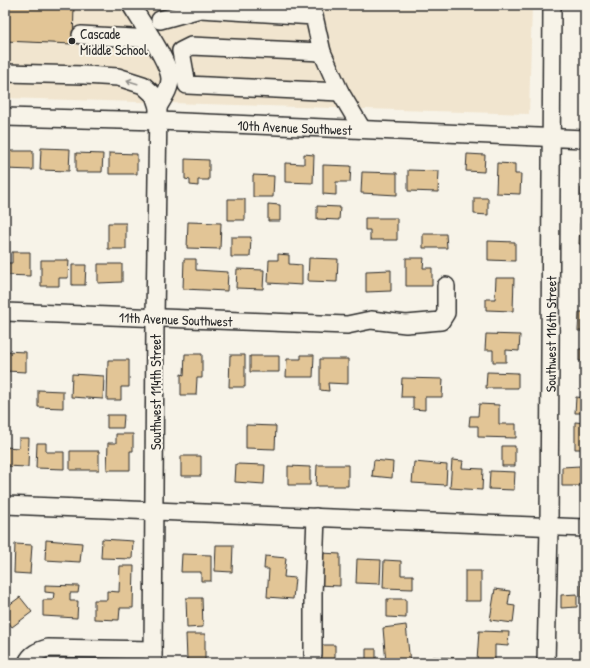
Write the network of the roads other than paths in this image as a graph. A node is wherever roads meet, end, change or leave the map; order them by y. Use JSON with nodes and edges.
{"nodes":[{"id":1,"x":131,"y":5,"type":"edge"},
{"id":2,"x":552,"y":5,"type":"edge"},
{"id":3,"x":200,"y":7,"type":"edge"},
{"id":4,"x":283,"y":10,"type":"edge"},
{"id":5,"x":160,"y":20,"type":"dead end"},
{"id":6,"x":81,"y":35,"type":"dead end"},
{"id":7,"x":151,"y":39,"type":"junction"},
{"id":8,"x":322,"y":52,"type":"junction"},
{"id":9,"x":5,"y":73,"type":"edge"},
{"id":10,"x":340,"y":92,"type":"junction"},
{"id":11,"x":158,"y":114,"type":"junction"},
{"id":12,"x":5,"y":117,"type":"edge"},
{"id":13,"x":362,"y":129,"type":"junction"},
{"id":14,"x":552,"y":138,"type":"junction"},
{"id":15,"x":585,"y":139,"type":"edge"},
{"id":16,"x":446,"y":286,"type":"dead end"},
{"id":17,"x":5,"y":312,"type":"edge"},
{"id":18,"x":155,"y":318,"type":"junction"},
{"id":19,"x":5,"y":505,"type":"edge"},
{"id":20,"x":154,"y":510,"type":"junction"},
{"id":21,"x":316,"y":516,"type":"junction"},
{"id":22,"x":549,"y":527,"type":"junction"},
{"id":23,"x":585,"y":528,"type":"edge"},
{"id":24,"x":313,"y":655,"type":"dead end"},
{"id":25,"x":153,"y":656,"type":"edge"},
{"id":26,"x":27,"y":663,"type":"edge"},
{"id":27,"x":546,"y":663,"type":"edge"}],
"edges":[{"from":1,"to":7,"type":"street"},
{"from":2,"to":14,"type":"street","name":"Southwest 116th Street"},
{"from":3,"to":4,"type":"street"},
{"from":3,"to":5,"type":"street"},
{"from":4,"to":8,"type":"street"},
{"from":6,"to":7,"type":"street"},
{"from":7,"to":11,"type":"street"},
{"from":8,"to":10,"type":"street"},
{"from":8,"to":10,"type":"street"},
{"from":11,"to":9,"type":"street","one_way":true},
{"from":10,"to":13,"type":"street"},
{"from":11,"to":12,"type":"street","name":"10th Avenue Southwest"},
{"from":11,"to":13,"type":"street","name":"10th Avenue Southwest"},
{"from":11,"to":18,"type":"street","name":"Southwest 114th Street"},
{"from":13,"to":14,"type":"street","name":"10th Avenue Southwest"},
{"from":14,"to":15,"type":"street","name":"10th Avenue Southwest"},
{"from":14,"to":22,"type":"street","name":"Southwest 116th Street"},
{"from":16,"to":18,"type":"street","name":"11th Avenue Southwest"},
{"from":17,"to":18,"type":"street","name":"11th Avenue Southwest"},
{"from":18,"to":20,"type":"street","name":"Southwest 114th Street"},
{"from":19,"to":20,"type":"street"},
{"from":20,"to":21,"type":"street"},
{"from":20,"to":25,"type":"street","name":"Southwest 114th Street"},
{"from":21,"to":22,"type":"street"},
{"from":21,"to":24,"type":"street"},
{"from":22,"to":23,"type":"street"},
{"from":22,"to":27,"type":"street","name":"Southwest 116th Street"},
{"from":25,"to":26,"type":"street"}]}
